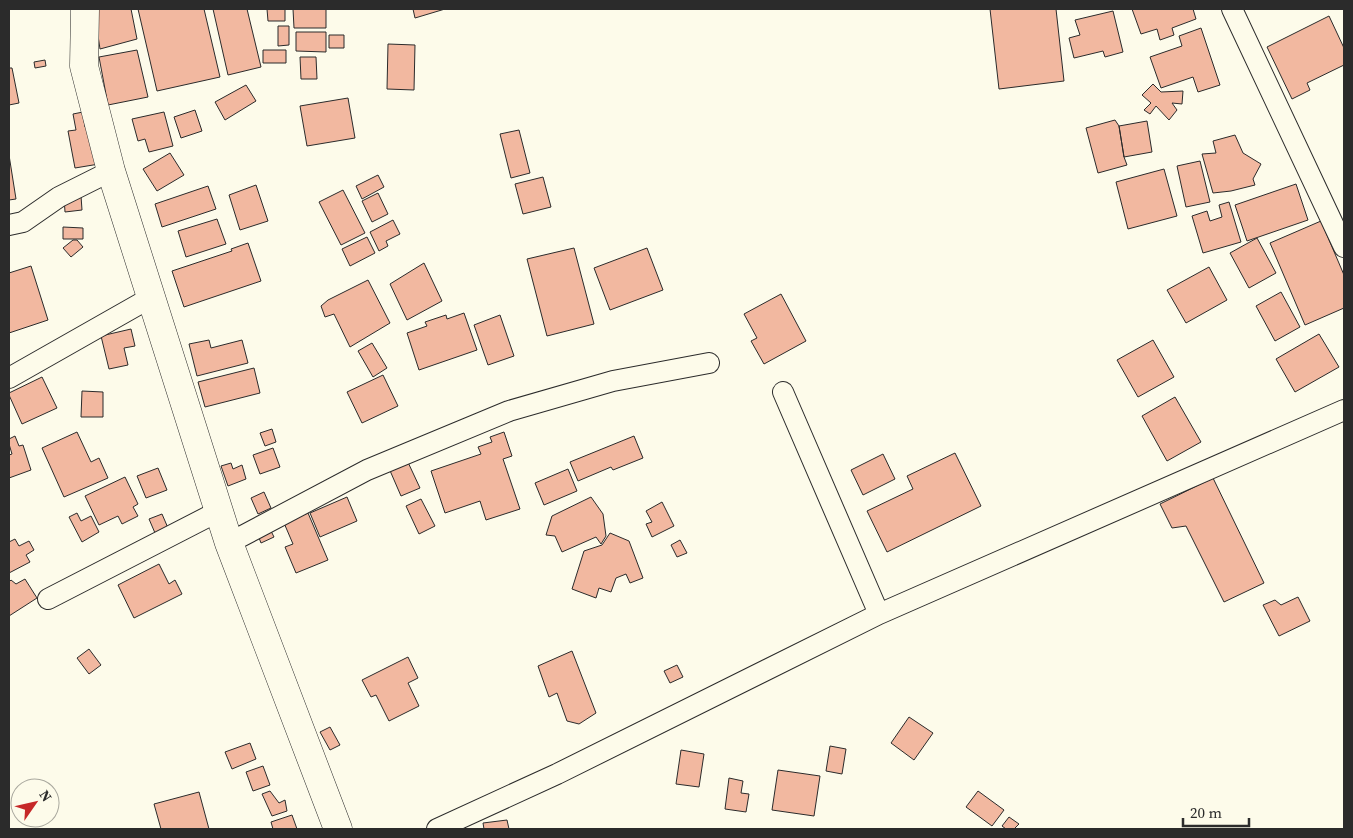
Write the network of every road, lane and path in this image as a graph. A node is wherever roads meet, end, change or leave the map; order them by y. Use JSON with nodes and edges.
{"nodes":[{"id":1,"x":85,"y":9,"type":"edge"},
{"id":2,"x":1232,"y":9,"type":"edge"},
{"id":3,"x":111,"y":171,"type":"junction"},
{"id":4,"x":9,"y":225,"type":"edge"},
{"id":5,"x":1344,"y":247,"type":"edge"},
{"id":6,"x":150,"y":298,"type":"junction"},
{"id":7,"x":709,"y":363,"type":"dead end"},
{"id":8,"x":9,"y":378,"type":"edge"},
{"id":9,"x":782,"y":392,"type":"dead end"},
{"id":10,"x":1344,"y":410,"type":"edge"},
{"id":11,"x":219,"y":511,"type":"junction"},
{"id":12,"x":229,"y":543,"type":"junction"},
{"id":13,"x":48,"y":599,"type":"dead end"},
{"id":14,"x":879,"y":614,"type":"junction"},
{"id":15,"x":338,"y":829,"type":"edge"},
{"id":16,"x":437,"y":829,"type":"edge"}],
"edges":[{"from":1,"to":3,"type":"street"},
{"from":2,"to":5,"type":"street"},
{"from":3,"to":4,"type":"street"},
{"from":3,"to":6,"type":"street"},
{"from":6,"to":8,"type":"street"},
{"from":6,"to":11,"type":"street"},
{"from":7,"to":12,"type":"street"},
{"from":9,"to":14,"type":"street"},
{"from":10,"to":14,"type":"street"},
{"from":11,"to":12,"type":"street"},
{"from":11,"to":13,"type":"street"},
{"from":12,"to":15,"type":"street"},
{"from":14,"to":16,"type":"street"}]}
